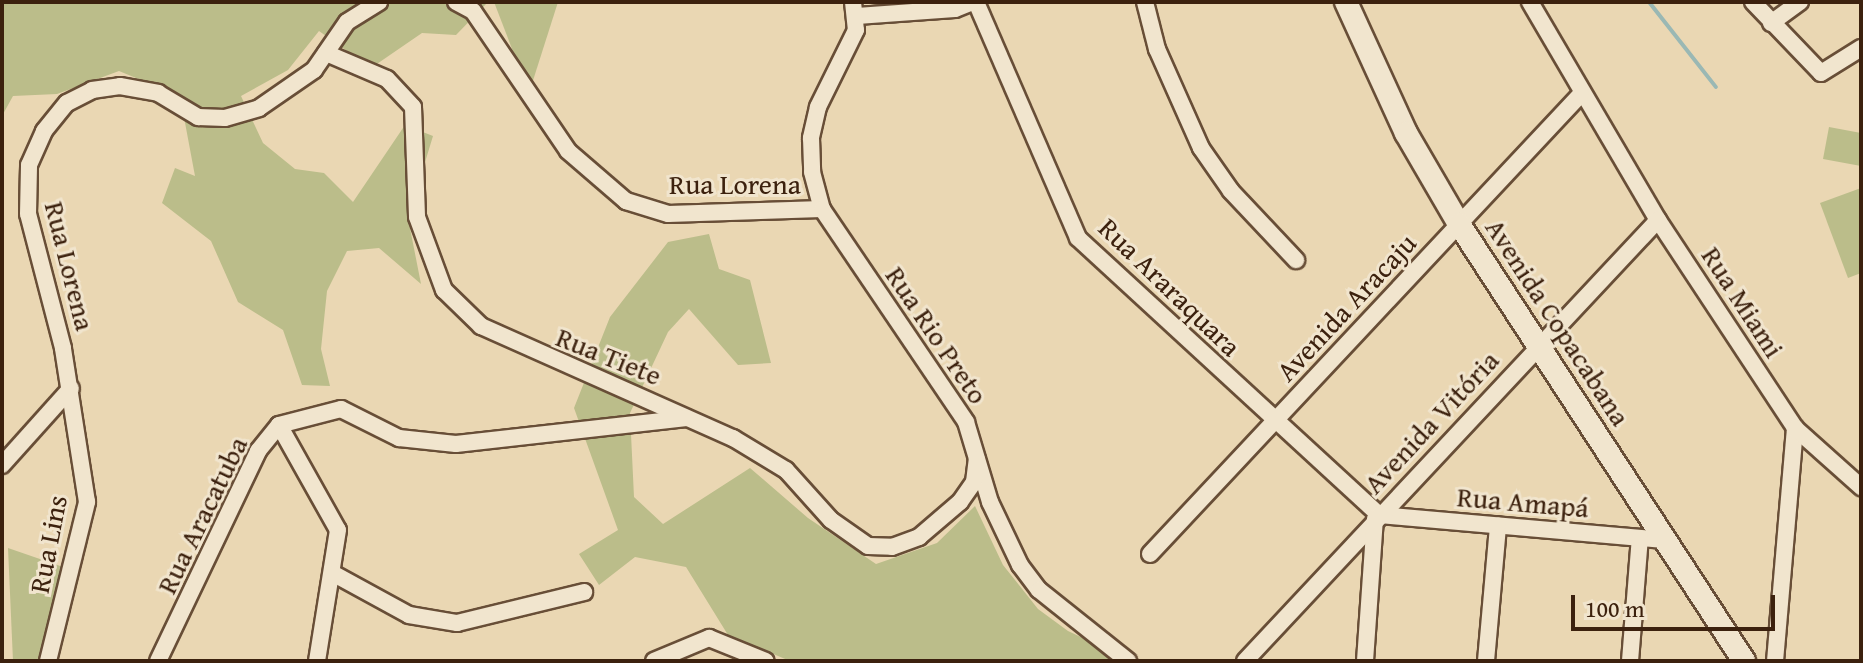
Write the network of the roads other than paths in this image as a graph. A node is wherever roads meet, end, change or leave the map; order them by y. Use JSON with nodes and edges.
{"nodes":[{"id":1,"x":379,"y":2,"type":"edge"},
{"id":2,"x":456,"y":2,"type":"edge"},
{"id":3,"x":974,"y":2,"type":"edge"},
{"id":4,"x":1145,"y":2,"type":"edge"},
{"id":5,"x":1346,"y":2,"type":"edge"},
{"id":6,"x":1530,"y":2,"type":"edge"},
{"id":7,"x":1753,"y":2,"type":"edge"},
{"id":8,"x":1800,"y":2,"type":"edge"},
{"id":9,"x":855,"y":9,"type":"edge"},
{"id":10,"x":1771,"y":23,"type":"junction"},
{"id":11,"x":1861,"y":48,"type":"edge"},
{"id":12,"x":326,"y":53,"type":"junction"},
{"id":13,"x":1581,"y":94,"type":"junction"},
{"id":14,"x":822,"y":209,"type":"junction"},
{"id":15,"x":1658,"y":220,"type":"junction"},
{"id":16,"x":1459,"y":224,"type":"junction"},
{"id":17,"x":1296,"y":260,"type":"dead end"},
{"id":18,"x":1538,"y":347,"type":"junction"},
{"id":19,"x":71,"y":388,"type":"junction"},
{"id":20,"x":687,"y":418,"type":"junction"},
{"id":21,"x":1275,"y":421,"type":"junction"},
{"id":22,"x":279,"y":425,"type":"junction"},
{"id":23,"x":1795,"y":428,"type":"junction"},
{"id":24,"x":977,"y":459,"type":"junction"},
{"id":25,"x":2,"y":465,"type":"edge"},
{"id":26,"x":1861,"y":487,"type":"edge"},
{"id":27,"x":1377,"y":517,"type":"junction"},
{"id":28,"x":1498,"y":526,"type":"junction"},
{"id":29,"x":1651,"y":539,"type":"junction"},
{"id":30,"x":1150,"y":554,"type":"dead end"},
{"id":31,"x":334,"y":574,"type":"junction"},
{"id":32,"x":584,"y":592,"type":"dead end"},
{"id":33,"x":48,"y":661,"type":"edge"},
{"id":34,"x":158,"y":661,"type":"edge"},
{"id":35,"x":317,"y":661,"type":"edge"},
{"id":36,"x":654,"y":661,"type":"edge"},
{"id":37,"x":766,"y":661,"type":"edge"},
{"id":38,"x":1128,"y":661,"type":"edge"},
{"id":39,"x":1245,"y":661,"type":"edge"},
{"id":40,"x":1365,"y":661,"type":"edge"},
{"id":41,"x":1486,"y":661,"type":"edge"},
{"id":42,"x":1630,"y":661,"type":"edge"},
{"id":43,"x":1744,"y":661,"type":"edge"},
{"id":44,"x":1775,"y":661,"type":"edge"}],
"edges":[{"from":1,"to":12,"type":"street","name":"Rua Lorena"},
{"from":2,"to":14,"type":"street","name":"Rua Lorena"},
{"from":3,"to":9,"type":"street"},
{"from":3,"to":21,"type":"street","name":"Rua Araraquara"},
{"from":4,"to":17,"type":"street"},
{"from":5,"to":16,"type":"street","name":"Avenida Copacabana"},
{"from":6,"to":13,"type":"street","name":"Rua Miami"},
{"from":7,"to":10,"type":"street"},
{"from":8,"to":10,"type":"street"},
{"from":9,"to":14,"type":"street","name":"Rua Rio Preto"},
{"from":10,"to":11,"type":"street"},
{"from":12,"to":19,"type":"street","name":"Rua Lorena"},
{"from":12,"to":20,"type":"street","name":"Rua Tiete"},
{"from":13,"to":15,"type":"street","name":"Rua Miami"},
{"from":13,"to":16,"type":"street","name":"Avenida Aracaju"},
{"from":14,"to":24,"type":"street","name":"Rua Rio Preto"},
{"from":15,"to":18,"type":"street","name":"Avenida Vitória"},
{"from":15,"to":23,"type":"street","name":"Rua Miami"},
{"from":16,"to":18,"type":"street","name":"Avenida Copacabana"},
{"from":16,"to":21,"type":"street","name":"Avenida Aracaju"},
{"from":18,"to":27,"type":"street","name":"Avenida Vitória"},
{"from":18,"to":29,"type":"street","name":"Avenida Copacabana"},
{"from":19,"to":25,"type":"street"},
{"from":19,"to":33,"type":"street","name":"Rua Lins"},
{"from":20,"to":22,"type":"street","name":"Rua Aracatuba"},
{"from":20,"to":24,"type":"street","name":"Rua Tiete"},
{"from":21,"to":27,"type":"street","name":"Rua Araraquara"},
{"from":21,"to":30,"type":"street","name":"Avenida Aracaju"},
{"from":22,"to":31,"type":"street"},
{"from":22,"to":34,"type":"street","name":"Rua Aracatuba"},
{"from":23,"to":26,"type":"street","name":"Rua Miami"},
{"from":23,"to":44,"type":"street"},
{"from":24,"to":38,"type":"street","name":"Rua Rio Preto"},
{"from":27,"to":28,"type":"street","name":"Rua Amapá"},
{"from":27,"to":39,"type":"street","name":"Avenida Vitória"},
{"from":27,"to":40,"type":"street"},
{"from":28,"to":29,"type":"street","name":"Rua Amapá"},
{"from":28,"to":41,"type":"street"},
{"from":29,"to":42,"type":"street"},
{"from":29,"to":43,"type":"street","name":"Avenida Copacabana"},
{"from":31,"to":32,"type":"street"},
{"from":31,"to":35,"type":"street"},
{"from":36,"to":37,"type":"street"}]}
